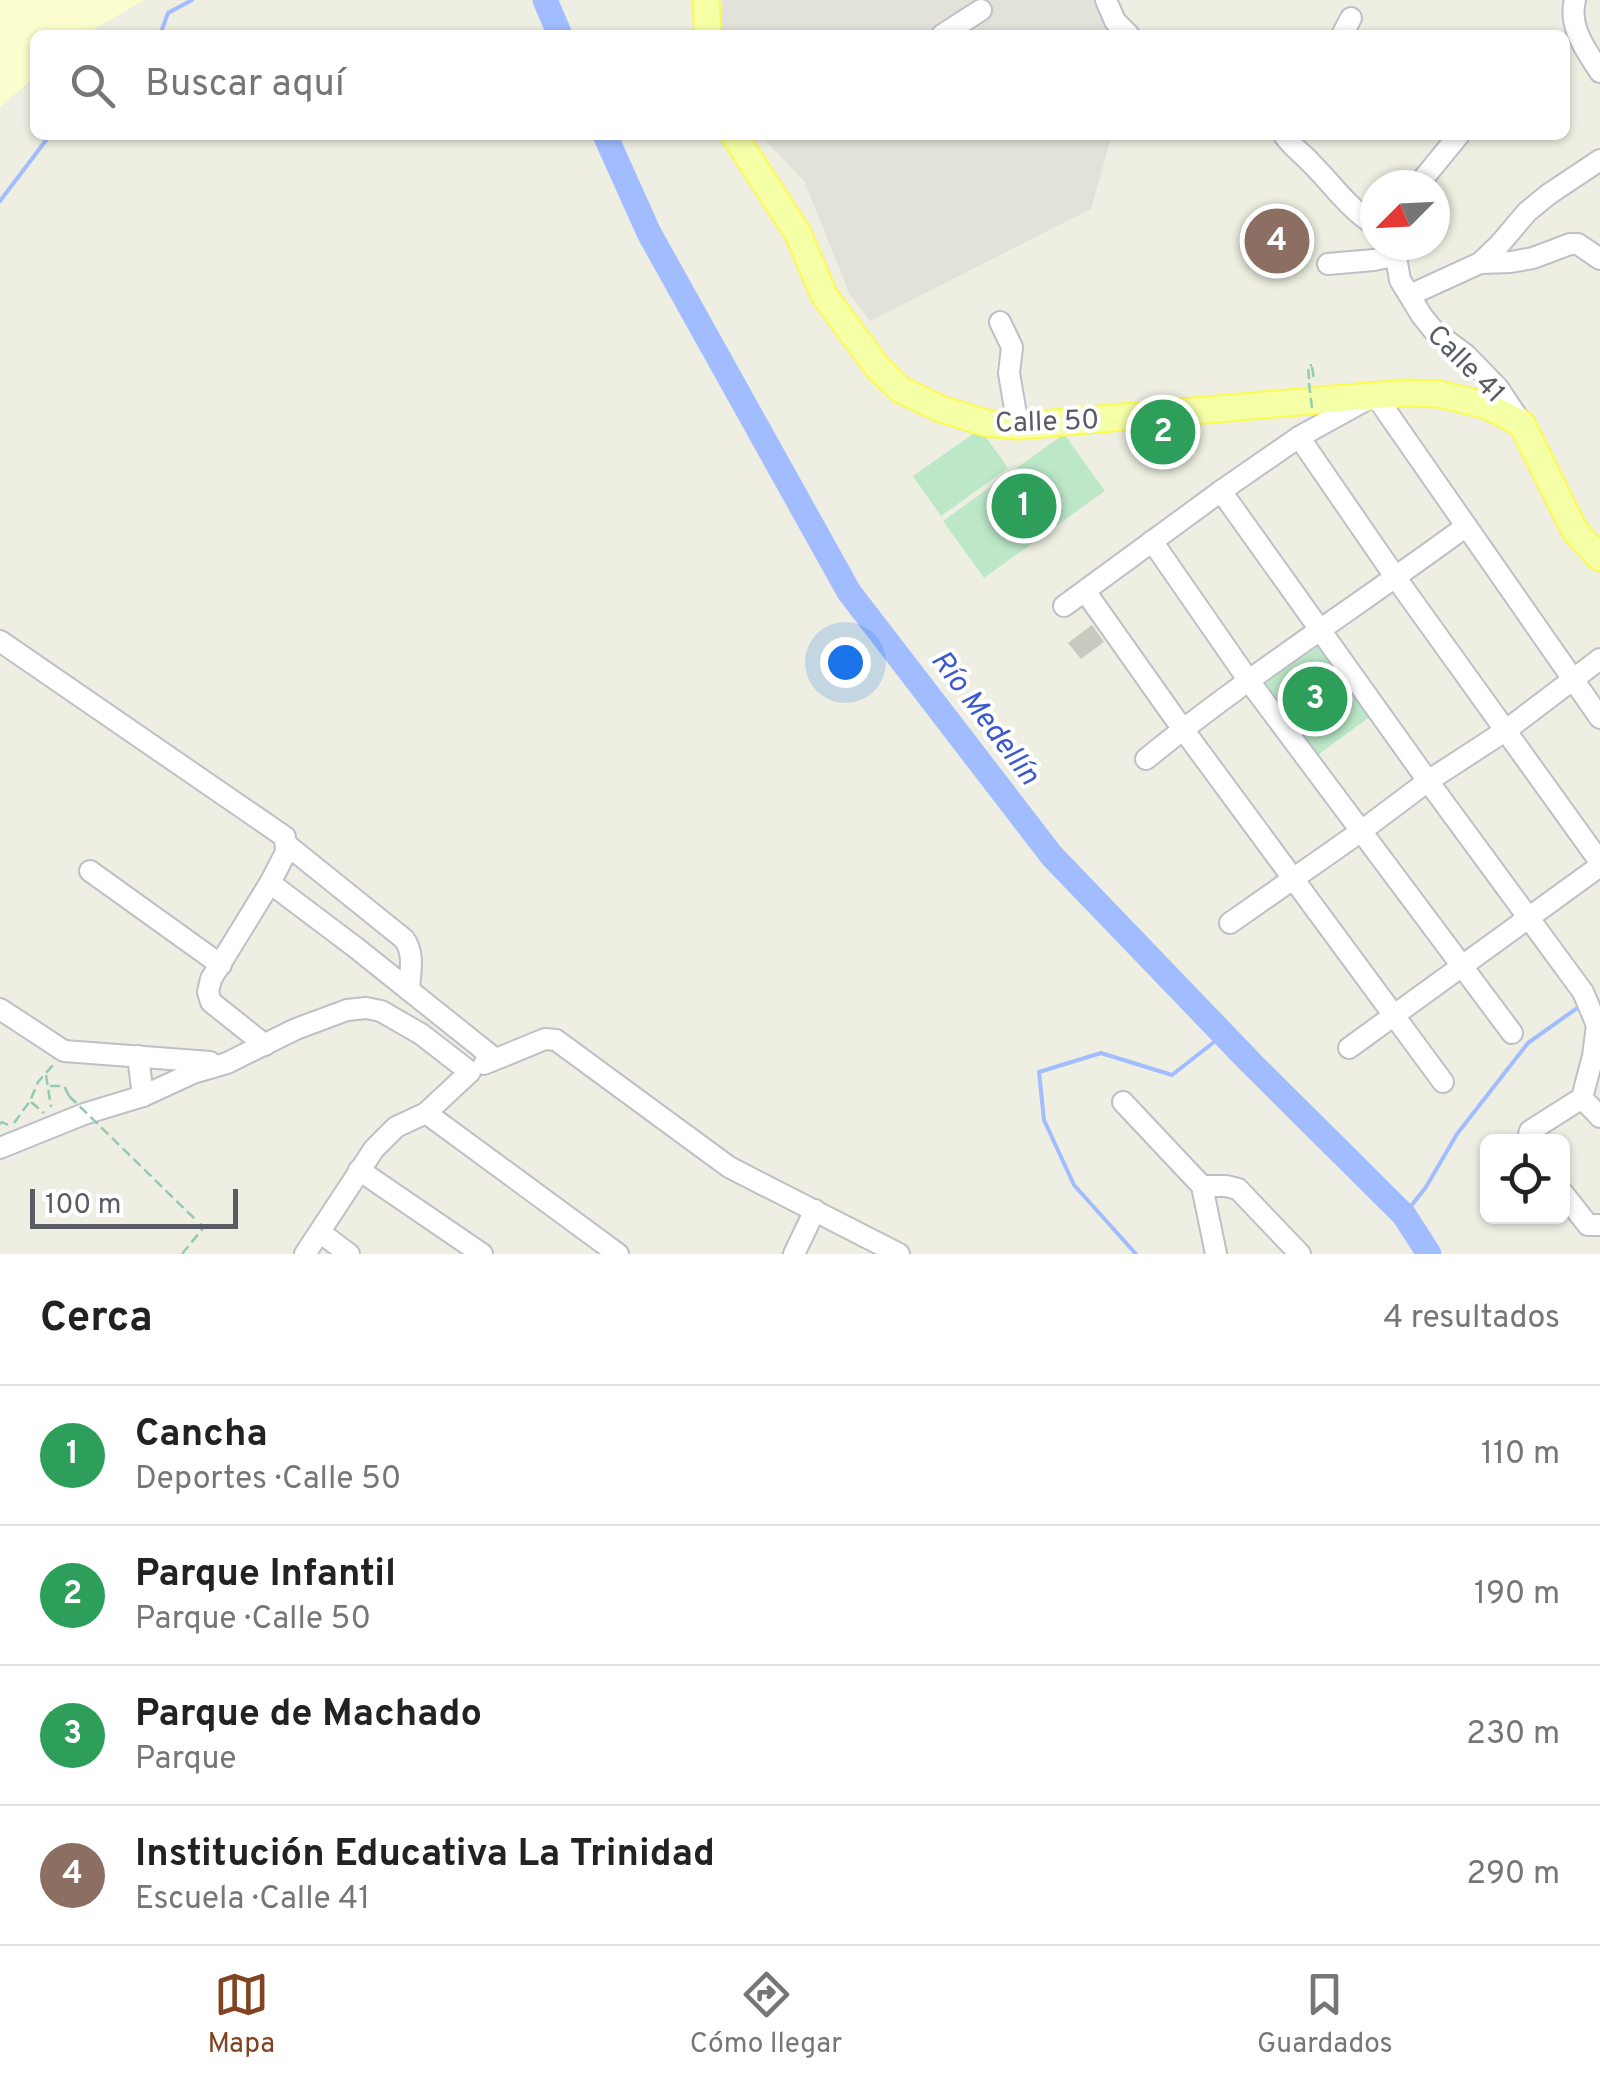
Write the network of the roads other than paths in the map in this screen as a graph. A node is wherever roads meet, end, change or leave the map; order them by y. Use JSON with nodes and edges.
{"nodes":[{"id":1,"x":706,"y":0,"type":"edge"},
{"id":2,"x":1575,"y":0,"type":"edge"},
{"id":3,"x":1108,"y":1,"type":"edge"},
{"id":4,"x":981,"y":10,"type":"dead end"},
{"id":5,"x":708,"y":30,"type":"edge"},
{"id":6,"x":950,"y":30,"type":"edge"},
{"id":7,"x":1124,"y":30,"type":"edge"},
{"id":8,"x":1600,"y":72,"type":"edge"},
{"id":9,"x":737,"y":140,"type":"edge"},
{"id":10,"x":1288,"y":140,"type":"edge"},
{"id":11,"x":1455,"y":140,"type":"edge"},
{"id":12,"x":1600,"y":160,"type":"edge"},
{"id":13,"x":1430,"y":170,"type":"edge"},
{"id":14,"x":1360,"y":214,"type":"edge"},
{"id":15,"x":1600,"y":258,"type":"edge"},
{"id":16,"x":1374,"y":260,"type":"edge"},
{"id":17,"x":1397,"y":260,"type":"edge"},
{"id":18,"x":1480,"y":262,"type":"junction"},
{"id":19,"x":1328,"y":264,"type":"dead end"},
{"id":20,"x":1410,"y":295,"type":"junction"},
{"id":21,"x":1000,"y":322,"type":"dead end"},
{"id":22,"x":1375,"y":395,"type":"junction"},
{"id":23,"x":1522,"y":424,"type":"junction"},
{"id":24,"x":1018,"y":426,"type":"junction"},
{"id":25,"x":1299,"y":437,"type":"junction"},
{"id":26,"x":1222,"y":490,"type":"junction"},
{"id":27,"x":1465,"y":527,"type":"junction"},
{"id":28,"x":1152,"y":541,"type":"junction"},
{"id":29,"x":1600,"y":558,"type":"edge"},
{"id":30,"x":1396,"y":578,"type":"junction"},
{"id":31,"x":1085,"y":591,"type":"junction"},
{"id":32,"x":1064,"y":606,"type":"dead end"},
{"id":33,"x":1320,"y":628,"type":"junction"},
{"id":34,"x":0,"y":640,"type":"edge"},
{"id":35,"x":1600,"y":660,"type":"edge"},
{"id":36,"x":1572,"y":679,"type":"junction"},
{"id":37,"x":1249,"y":681,"type":"junction"},
{"id":38,"x":1600,"y":718,"type":"edge"},
{"id":39,"x":1184,"y":728,"type":"junction"},
{"id":40,"x":1505,"y":730,"type":"junction"},
{"id":41,"x":1146,"y":758,"type":"dead end"},
{"id":42,"x":1428,"y":781,"type":"junction"},
{"id":43,"x":1360,"y":832,"type":"junction"},
{"id":44,"x":286,"y":844,"type":"junction"},
{"id":45,"x":1600,"y":864,"type":"edge"},
{"id":46,"x":90,"y":871,"type":"dead end"},
{"id":47,"x":1295,"y":879,"type":"junction"},
{"id":48,"x":270,"y":883,"type":"junction"},
{"id":49,"x":1528,"y":918,"type":"junction"},
{"id":50,"x":1230,"y":923,"type":"dead end"},
{"id":51,"x":221,"y":965,"type":"junction"},
{"id":52,"x":1461,"y":967,"type":"junction"},
{"id":53,"x":408,"y":990,"type":"junction"},
{"id":54,"x":0,"y":1009,"type":"edge"},
{"id":55,"x":1393,"y":1014,"type":"junction"},
{"id":56,"x":1512,"y":1033,"type":"dead end"},
{"id":57,"x":265,"y":1045,"type":"junction"},
{"id":58,"x":1349,"y":1048,"type":"dead end"},
{"id":59,"x":138,"y":1056,"type":"junction"},
{"id":60,"x":494,"y":1058,"type":"junction"},
{"id":61,"x":227,"y":1063,"type":"junction"},
{"id":62,"x":470,"y":1072,"type":"junction"},
{"id":63,"x":1444,"y":1082,"type":"dead end"},
{"id":64,"x":143,"y":1096,"type":"junction"},
{"id":65,"x":1582,"y":1098,"type":"junction"},
{"id":66,"x":1122,"y":1102,"type":"dead end"},
{"id":67,"x":426,"y":1113,"type":"junction"},
{"id":68,"x":1600,"y":1117,"type":"edge"},
{"id":69,"x":1532,"y":1134,"type":"edge"},
{"id":70,"x":0,"y":1148,"type":"edge"},
{"id":71,"x":359,"y":1170,"type":"junction"},
{"id":72,"x":1202,"y":1186,"type":"junction"},
{"id":73,"x":1570,"y":1200,"type":"edge"},
{"id":74,"x":815,"y":1210,"type":"junction"},
{"id":75,"x":1594,"y":1225,"type":"edge"},
{"id":76,"x":321,"y":1233,"type":"junction"},
{"id":77,"x":305,"y":1254,"type":"edge"},
{"id":78,"x":349,"y":1254,"type":"edge"},
{"id":79,"x":482,"y":1254,"type":"edge"},
{"id":80,"x":618,"y":1254,"type":"edge"},
{"id":81,"x":794,"y":1254,"type":"edge"},
{"id":82,"x":899,"y":1254,"type":"edge"},
{"id":83,"x":1216,"y":1254,"type":"edge"},
{"id":84,"x":1300,"y":1254,"type":"edge"}],
"edges":[{"from":1,"to":5,"type":"main road"},
{"from":2,"to":8,"type":"street"},
{"from":3,"to":7,"type":"street"},
{"from":4,"to":6,"type":"street"},
{"from":9,"to":24,"type":"main road","name":"Calle 50"},
{"from":10,"to":14,"type":"street"},
{"from":11,"to":13,"type":"street"},
{"from":12,"to":18,"type":"street"},
{"from":15,"to":18,"type":"street"},
{"from":16,"to":19,"type":"street"},
{"from":17,"to":20,"type":"street","name":"Calle 41"},
{"from":18,"to":20,"type":"street"},
{"from":20,"to":23,"type":"street","name":"Calle 41"},
{"from":21,"to":24,"type":"street"},
{"from":22,"to":23,"type":"main road","name":"Calle 50"},
{"from":22,"to":24,"type":"main road","name":"Calle 50"},
{"from":22,"to":25,"type":"street"},
{"from":22,"to":27,"type":"street"},
{"from":23,"to":29,"type":"main road"},
{"from":25,"to":26,"type":"street"},
{"from":25,"to":30,"type":"street"},
{"from":26,"to":28,"type":"street"},
{"from":26,"to":33,"type":"street"},
{"from":27,"to":30,"type":"street"},
{"from":27,"to":36,"type":"street"},
{"from":28,"to":31,"type":"street"},
{"from":28,"to":37,"type":"street"},
{"from":30,"to":33,"type":"street"},
{"from":30,"to":40,"type":"street"},
{"from":31,"to":32,"type":"street"},
{"from":31,"to":39,"type":"street"},
{"from":33,"to":37,"type":"street"},
{"from":33,"to":42,"type":"street"},
{"from":34,"to":44,"type":"street"},
{"from":35,"to":36,"type":"street"},
{"from":36,"to":38,"type":"street"},
{"from":36,"to":40,"type":"street"},
{"from":37,"to":39,"type":"street"},
{"from":37,"to":43,"type":"street"},
{"from":39,"to":41,"type":"street"},
{"from":39,"to":47,"type":"street"},
{"from":40,"to":42,"type":"street"},
{"from":40,"to":45,"type":"street"},
{"from":42,"to":43,"type":"street"},
{"from":42,"to":49,"type":"street"},
{"from":43,"to":47,"type":"street"},
{"from":43,"to":52,"type":"street"},
{"from":44,"to":48,"type":"street"},
{"from":44,"to":53,"type":"street"},
{"from":45,"to":49,"type":"street"},
{"from":46,"to":51,"type":"street"},
{"from":47,"to":50,"type":"street"},
{"from":47,"to":55,"type":"street"},
{"from":48,"to":51,"type":"street"},
{"from":48,"to":53,"type":"street"},
{"from":49,"to":52,"type":"street"},
{"from":49,"to":65,"type":"street"},
{"from":51,"to":57,"type":"street"},
{"from":52,"to":55,"type":"street"},
{"from":52,"to":56,"type":"street"},
{"from":53,"to":60,"type":"street"},
{"from":54,"to":59,"type":"street"},
{"from":55,"to":58,"type":"street"},
{"from":55,"to":63,"type":"street"},
{"from":57,"to":61,"type":"street"},
{"from":57,"to":62,"type":"street"},
{"from":59,"to":61,"type":"street"},
{"from":59,"to":64,"type":"street"},
{"from":60,"to":62,"type":"street"},
{"from":60,"to":74,"type":"street"},
{"from":61,"to":64,"type":"street"},
{"from":62,"to":67,"type":"street"},
{"from":64,"to":70,"type":"street"},
{"from":65,"to":68,"type":"street"},
{"from":65,"to":69,"type":"street"},
{"from":66,"to":72,"type":"street"},
{"from":67,"to":71,"type":"street"},
{"from":67,"to":80,"type":"street"},
{"from":71,"to":76,"type":"street"},
{"from":71,"to":79,"type":"street"},
{"from":72,"to":83,"type":"street"},
{"from":72,"to":84,"type":"street"},
{"from":73,"to":75,"type":"street"},
{"from":74,"to":81,"type":"street"},
{"from":74,"to":82,"type":"street"},
{"from":76,"to":77,"type":"street"},
{"from":76,"to":78,"type":"street"}]}
